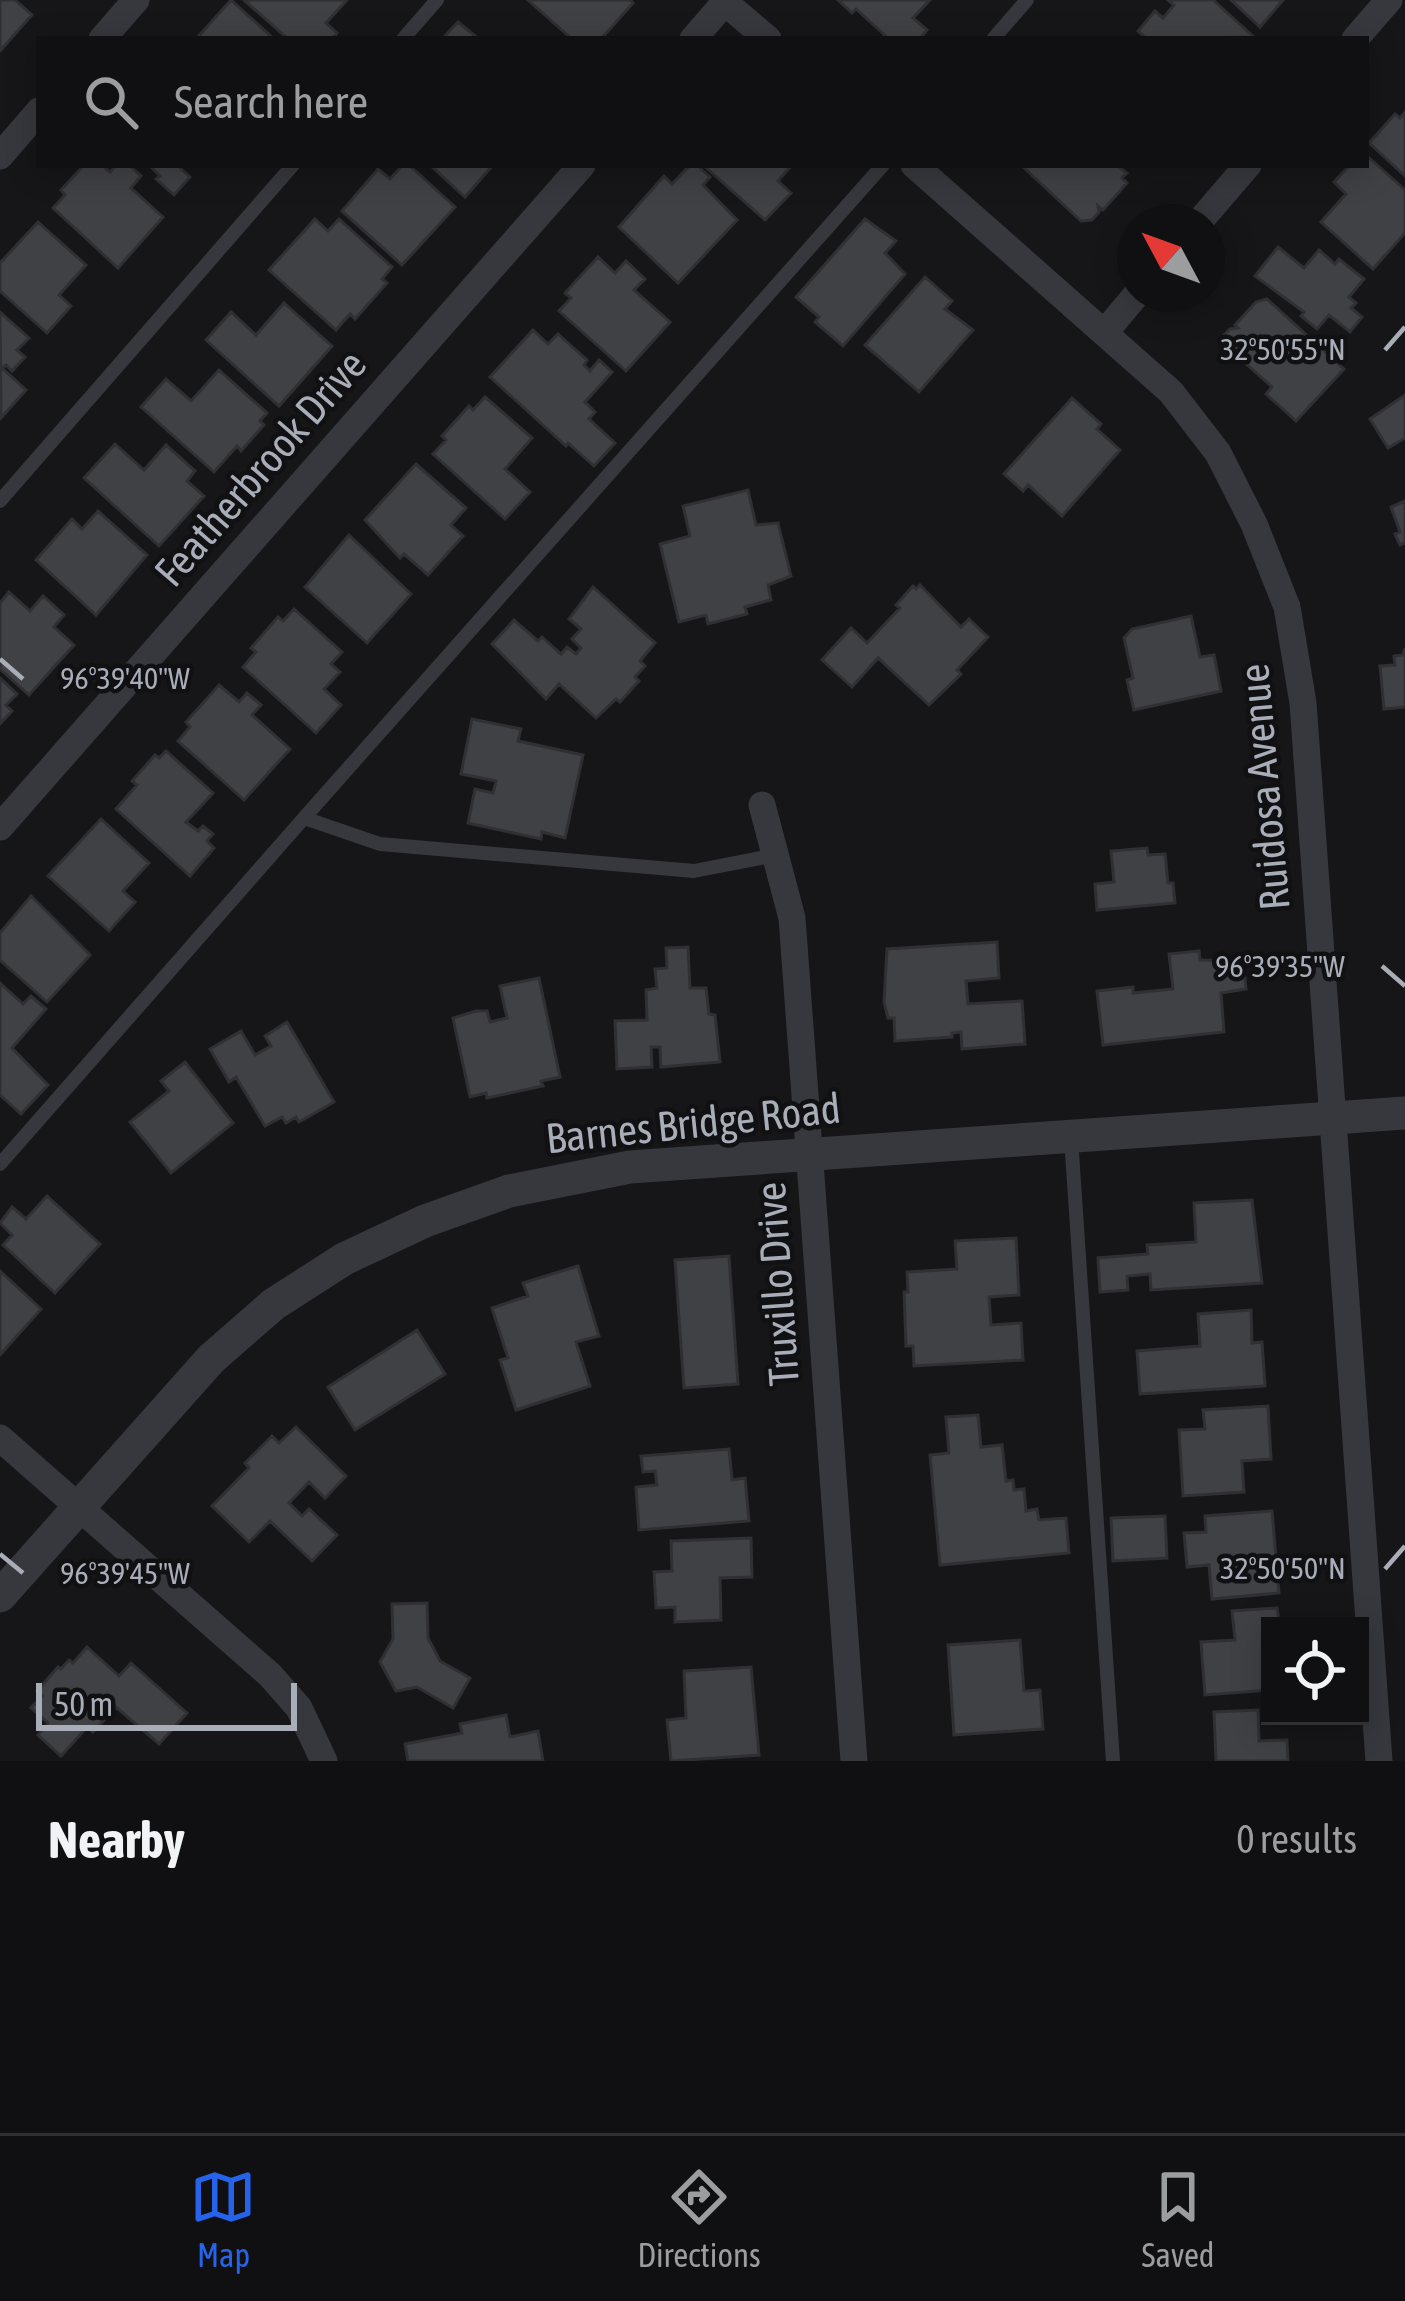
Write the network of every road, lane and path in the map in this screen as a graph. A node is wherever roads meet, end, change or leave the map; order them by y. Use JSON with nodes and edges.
{"nodes":[{"id":1,"x":136,"y":0,"type":"edge"},
{"id":2,"x":437,"y":0,"type":"edge"},
{"id":3,"x":1028,"y":0,"type":"edge"},
{"id":4,"x":1389,"y":0,"type":"edge"},
{"id":5,"x":725,"y":1,"type":"edge"},
{"id":6,"x":105,"y":36,"type":"edge"},
{"id":7,"x":406,"y":36,"type":"edge"},
{"id":8,"x":696,"y":36,"type":"edge"},
{"id":9,"x":765,"y":36,"type":"edge"},
{"id":10,"x":996,"y":36,"type":"edge"},
{"id":11,"x":1358,"y":36,"type":"edge"},
{"id":12,"x":36,"y":114,"type":"edge"},
{"id":13,"x":0,"y":156,"type":"edge"},
{"id":14,"x":290,"y":168,"type":"edge"},
{"id":15,"x":579,"y":168,"type":"edge"},
{"id":16,"x":881,"y":168,"type":"edge"},
{"id":17,"x":917,"y":168,"type":"edge"},
{"id":18,"x":1245,"y":168,"type":"edge"},
{"id":19,"x":1214,"y":204,"type":"edge"},
{"id":20,"x":1122,"y":312,"type":"edge"},
{"id":21,"x":1105,"y":332,"type":"junction"},
{"id":22,"x":0,"y":500,"type":"edge"},
{"id":23,"x":763,"y":805,"type":"dead end"},
{"id":24,"x":304,"y":818,"type":"junction"},
{"id":25,"x":0,"y":827,"type":"edge"},
{"id":26,"x":776,"y":855,"type":"junction"},
{"id":27,"x":1405,"y":1113,"type":"edge"},
{"id":28,"x":1334,"y":1116,"type":"junction"},
{"id":29,"x":1071,"y":1136,"type":"junction"},
{"id":30,"x":809,"y":1154,"type":"junction"},
{"id":31,"x":0,"y":1164,"type":"edge"},
{"id":32,"x":0,"y":1438,"type":"edge"},
{"id":33,"x":78,"y":1507,"type":"junction"},
{"id":34,"x":0,"y":1596,"type":"edge"},
{"id":35,"x":324,"y":1761,"type":"edge"},
{"id":36,"x":854,"y":1761,"type":"edge"},
{"id":37,"x":1114,"y":1761,"type":"edge"},
{"id":38,"x":1379,"y":1761,"type":"edge"}],
"edges":[{"from":1,"to":6,"type":"street"},
{"from":2,"to":7,"type":"lane"},
{"from":3,"to":10,"type":"lane"},
{"from":4,"to":11,"type":"street"},
{"from":5,"to":8,"type":"street"},
{"from":5,"to":9,"type":"street"},
{"from":12,"to":13,"type":"street"},
{"from":14,"to":22,"type":"lane"},
{"from":15,"to":25,"type":"street","name":"Featherbrook Drive"},
{"from":16,"to":24,"type":"lane"},
{"from":17,"to":21,"type":"street","name":"Ruidosa Avenue"},
{"from":18,"to":19,"type":"street"},
{"from":20,"to":21,"type":"street"},
{"from":21,"to":28,"type":"street","name":"Ruidosa Avenue"},
{"from":23,"to":26,"type":"street","name":"Truxillo Drive"},
{"from":24,"to":26,"type":"lane"},
{"from":24,"to":31,"type":"lane"},
{"from":26,"to":30,"type":"street","name":"Truxillo Drive"},
{"from":27,"to":28,"type":"street","name":"Barnes Bridge Road"},
{"from":28,"to":29,"type":"street","name":"Barnes Bridge Road"},
{"from":28,"to":38,"type":"street","name":"Ruidosa Avenue"},
{"from":29,"to":30,"type":"street","name":"Barnes Bridge Road"},
{"from":29,"to":37,"type":"lane"},
{"from":30,"to":33,"type":"street","name":"Barnes Bridge Road"},
{"from":30,"to":36,"type":"street","name":"Truxillo Drive"},
{"from":32,"to":33,"type":"street"},
{"from":33,"to":34,"type":"street","name":"Barnes Bridge Road"},
{"from":33,"to":35,"type":"street"}]}
